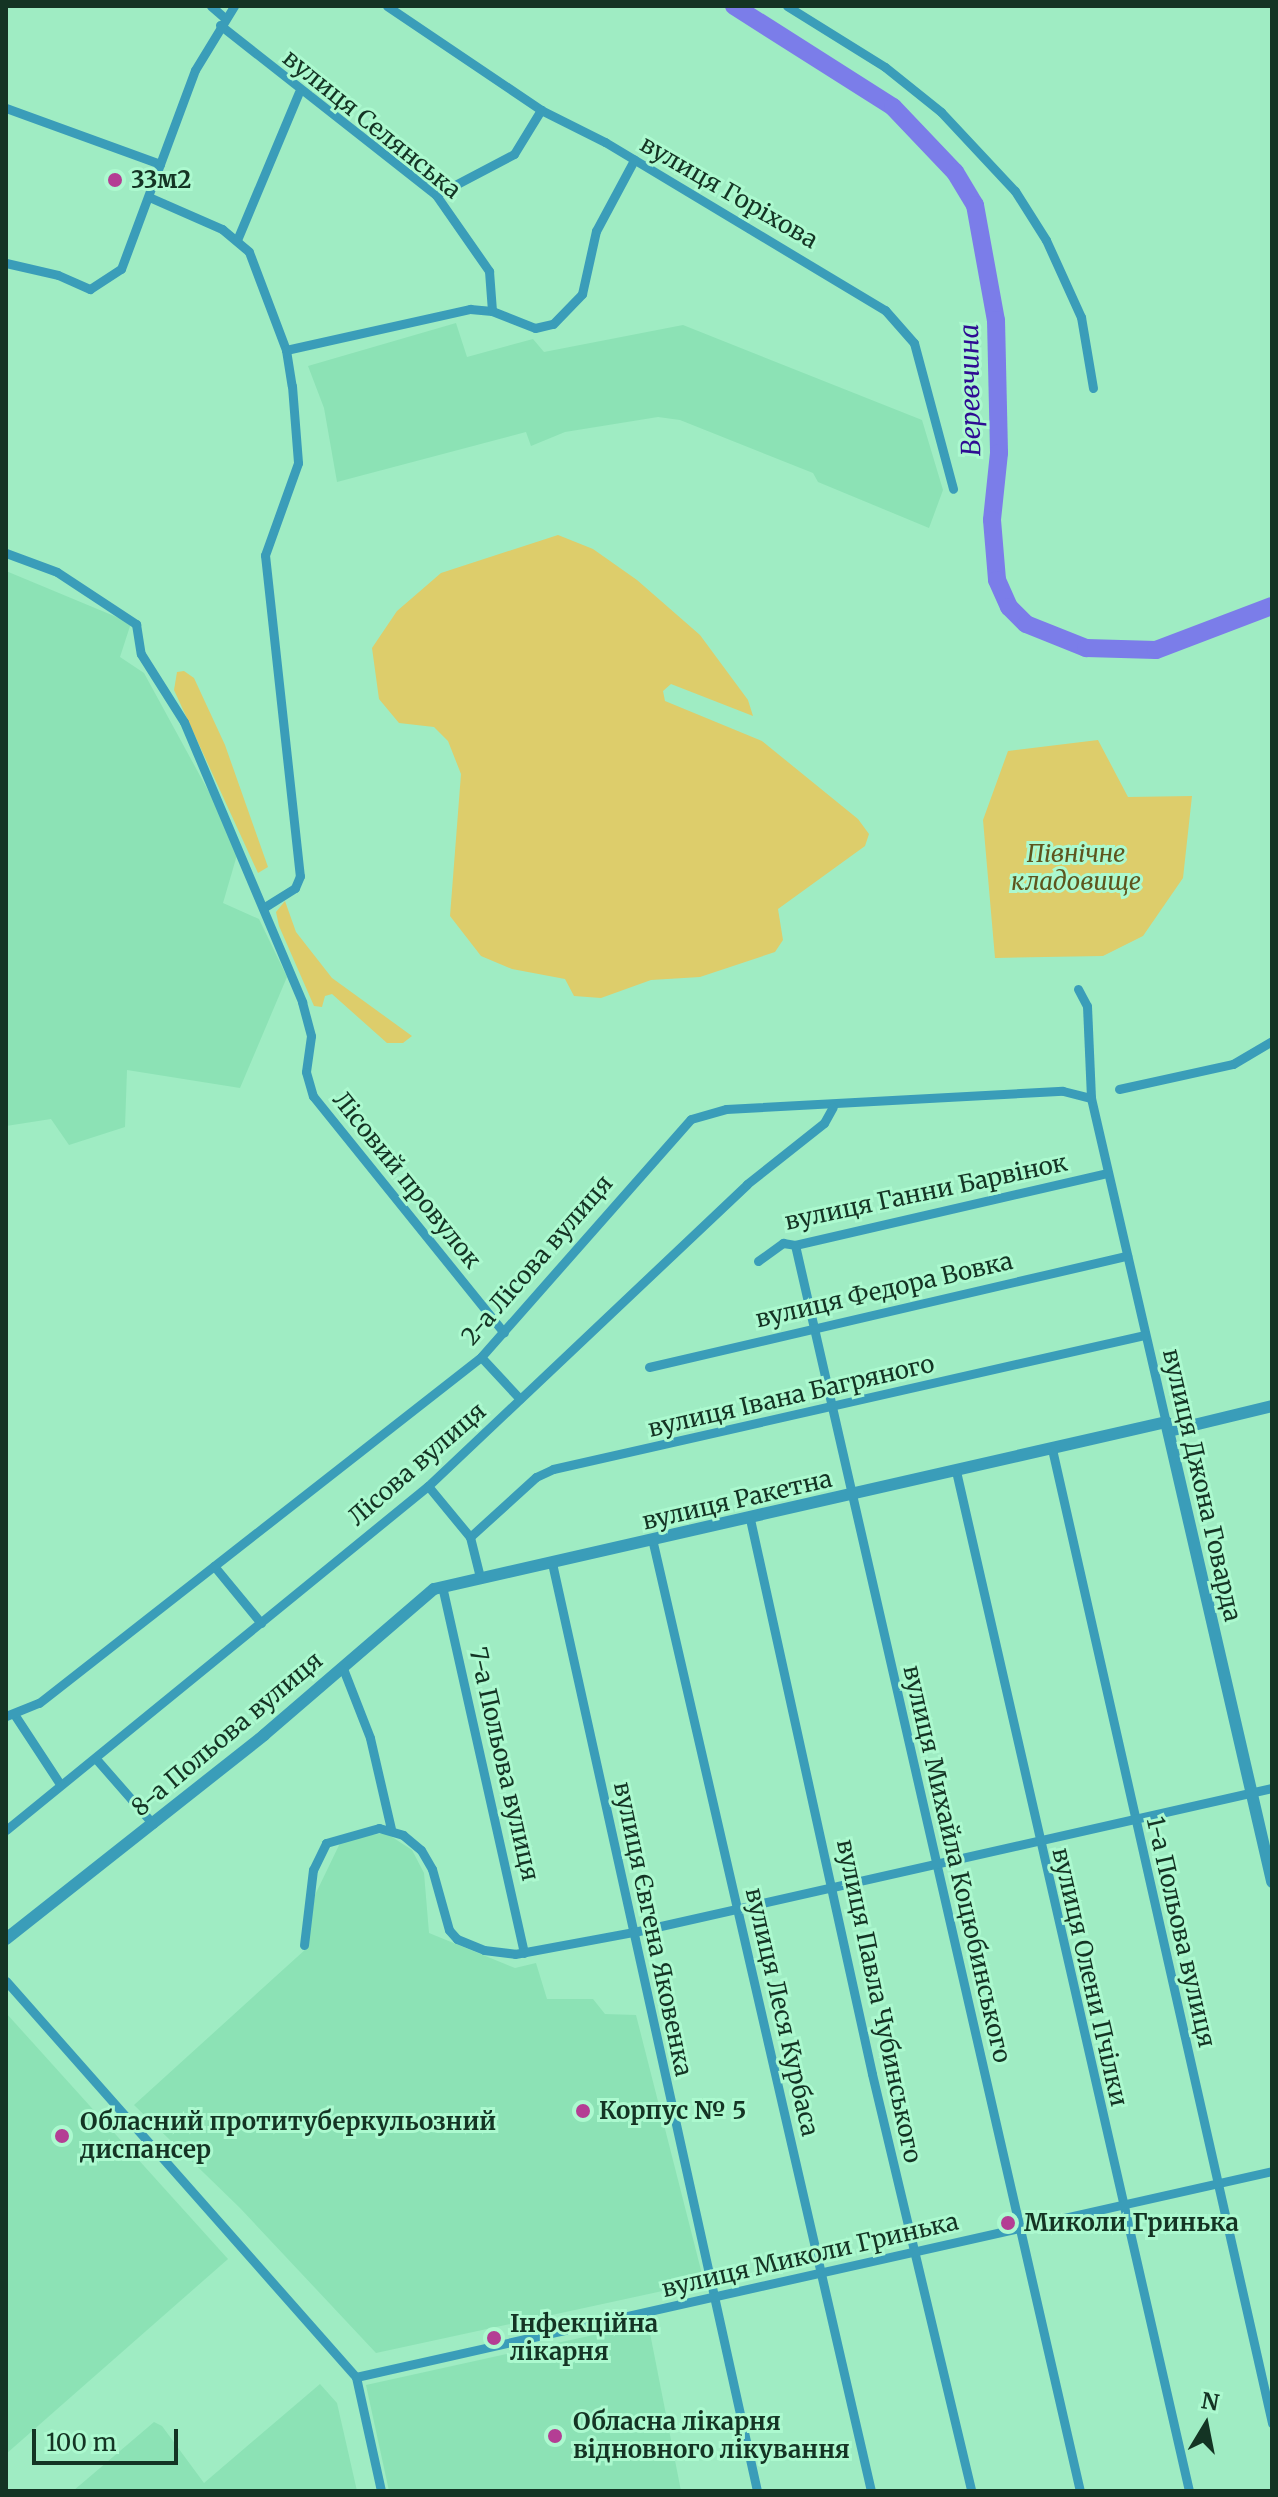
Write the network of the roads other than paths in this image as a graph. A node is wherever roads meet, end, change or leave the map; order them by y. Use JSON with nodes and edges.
{"nodes":[{"id":1,"x":211,"y":6,"type":"edge"},
{"id":2,"x":234,"y":6,"type":"edge"},
{"id":3,"x":387,"y":6,"type":"edge"},
{"id":4,"x":787,"y":6,"type":"edge"},
{"id":5,"x":223,"y":21,"type":"junction"},
{"id":6,"x":299,"y":92,"type":"junction"},
{"id":7,"x":6,"y":108,"type":"edge"},
{"id":8,"x":541,"y":110,"type":"junction"},
{"id":9,"x":634,"y":160,"type":"junction"},
{"id":10,"x":160,"y":164,"type":"junction"},
{"id":11,"x":436,"y":195,"type":"junction"},
{"id":12,"x":149,"y":197,"type":"junction"},
{"id":13,"x":237,"y":240,"type":"junction"},
{"id":14,"x":6,"y":263,"type":"edge"},
{"id":15,"x":492,"y":311,"type":"junction"},
{"id":16,"x":286,"y":350,"type":"junction"},
{"id":17,"x":1093,"y":388,"type":"dead end"},
{"id":18,"x":953,"y":489,"type":"dead end"},
{"id":19,"x":6,"y":553,"type":"edge"},
{"id":20,"x":264,"y":907,"type":"junction"},
{"id":21,"x":1078,"y":989,"type":"dead end"},
{"id":22,"x":1272,"y":1041,"type":"edge"},
{"id":23,"x":1119,"y":1089,"type":"dead end"},
{"id":24,"x":1091,"y":1098,"type":"junction"},
{"id":25,"x":833,"y":1107,"type":"junction"},
{"id":26,"x":1108,"y":1173,"type":"junction"},
{"id":27,"x":795,"y":1245,"type":"junction"},
{"id":28,"x":1127,"y":1256,"type":"junction"},
{"id":29,"x":758,"y":1261,"type":"dead end"},
{"id":30,"x":814,"y":1326,"type":"junction"},
{"id":31,"x":504,"y":1333,"type":"junction"},
{"id":32,"x":1144,"y":1335,"type":"junction"},
{"id":33,"x":481,"y":1357,"type":"junction"},
{"id":34,"x":649,"y":1367,"type":"dead end"},
{"id":35,"x":520,"y":1399,"type":"junction"},
{"id":36,"x":1272,"y":1406,"type":"edge"},
{"id":37,"x":833,"y":1409,"type":"junction"},
{"id":38,"x":1168,"y":1426,"type":"junction"},
{"id":39,"x":1052,"y":1449,"type":"junction"},
{"id":40,"x":956,"y":1471,"type":"junction"},
{"id":41,"x":428,"y":1486,"type":"junction"},
{"id":42,"x":852,"y":1495,"type":"junction"},
{"id":43,"x":750,"y":1519,"type":"junction"},
{"id":44,"x":470,"y":1537,"type":"junction"},
{"id":45,"x":653,"y":1543,"type":"junction"},
{"id":46,"x":552,"y":1563,"type":"junction"},
{"id":47,"x":214,"y":1566,"type":"junction"},
{"id":48,"x":480,"y":1577,"type":"junction"},
{"id":49,"x":442,"y":1586,"type":"junction"},
{"id":50,"x":261,"y":1623,"type":"junction"},
{"id":51,"x":342,"y":1666,"type":"junction"},
{"id":52,"x":10,"y":1715,"type":"edge"},
{"id":53,"x":97,"y":1760,"type":"junction"},
{"id":54,"x":60,"y":1784,"type":"junction"},
{"id":55,"x":1272,"y":1788,"type":"edge"},
{"id":56,"x":1251,"y":1792,"type":"junction"},
{"id":57,"x":1135,"y":1818,"type":"junction"},
{"id":58,"x":153,"y":1824,"type":"junction"},
{"id":59,"x":391,"y":1829,"type":"junction"},
{"id":60,"x":6,"y":1830,"type":"edge"},
{"id":61,"x":1039,"y":1842,"type":"junction"},
{"id":62,"x":936,"y":1863,"type":"junction"},
{"id":63,"x":1272,"y":1882,"type":"edge"},
{"id":64,"x":833,"y":1887,"type":"junction"},
{"id":65,"x":738,"y":1908,"type":"junction"},
{"id":66,"x":634,"y":1932,"type":"junction"},
{"id":67,"x":6,"y":1939,"type":"edge"},
{"id":68,"x":304,"y":1945,"type":"dead end"},
{"id":69,"x":524,"y":1953,"type":"junction"},
{"id":70,"x":6,"y":1981,"type":"edge"},
{"id":71,"x":1272,"y":2171,"type":"edge"},
{"id":72,"x":1217,"y":2183,"type":"junction"},
{"id":73,"x":1122,"y":2207,"type":"junction"},
{"id":74,"x":1019,"y":2229,"type":"junction"},
{"id":75,"x":915,"y":2251,"type":"junction"},
{"id":76,"x":821,"y":2273,"type":"junction"},
{"id":77,"x":715,"y":2296,"type":"junction"},
{"id":78,"x":356,"y":2377,"type":"junction"},
{"id":79,"x":1272,"y":2423,"type":"edge"},
{"id":80,"x":381,"y":2491,"type":"edge"},
{"id":81,"x":757,"y":2491,"type":"edge"},
{"id":82,"x":871,"y":2491,"type":"edge"},
{"id":83,"x":971,"y":2491,"type":"edge"},
{"id":84,"x":1080,"y":2491,"type":"edge"},
{"id":85,"x":1189,"y":2491,"type":"edge"}],
"edges":[{"from":1,"to":5,"type":"street","name":"вулиця Селянська"},
{"from":2,"to":5,"type":"street"},
{"from":3,"to":8,"type":"street","name":"вулиця Горіхова"},
{"from":4,"to":17,"type":"street"},
{"from":5,"to":6,"type":"street","name":"вулиця Селянська"},
{"from":5,"to":10,"type":"street"},
{"from":6,"to":11,"type":"street","name":"вулиця Селянська"},
{"from":6,"to":13,"type":"street"},
{"from":7,"to":10,"type":"street"},
{"from":8,"to":9,"type":"street","name":"вулиця Горіхова"},
{"from":8,"to":11,"type":"street"},
{"from":9,"to":15,"type":"street"},
{"from":9,"to":18,"type":"street","name":"вулиця Горіхова"},
{"from":10,"to":12,"type":"street"},
{"from":11,"to":15,"type":"street","name":"вулиця Селянська"},
{"from":12,"to":13,"type":"street"},
{"from":12,"to":14,"type":"street"},
{"from":13,"to":16,"type":"street"},
{"from":15,"to":16,"type":"street"},
{"from":16,"to":20,"type":"street"},
{"from":19,"to":20,"type":"street","name":"Лісовий провулок"},
{"from":20,"to":31,"type":"street","name":"Лісовий провулок"},
{"from":21,"to":24,"type":"street","name":"вулиця Джона Говарда"},
{"from":22,"to":23,"type":"street"},
{"from":24,"to":25,"type":"street","name":"2-а Лісова вулиця"},
{"from":24,"to":26,"type":"street","name":"вулиця Джона Говарда"},
{"from":25,"to":31,"type":"street","name":"2-а Лісова вулиця"},
{"from":25,"to":35,"type":"street","name":"Лісова вулиця"},
{"from":26,"to":27,"type":"street","name":"вулиця Ганни Барвінок"},
{"from":26,"to":28,"type":"street","name":"вулиця Джона Говарда"},
{"from":27,"to":29,"type":"street","name":"вулиця Ганни Барвінок"},
{"from":27,"to":30,"type":"street","name":"вулиця Михайла Коцюбинського"},
{"from":28,"to":30,"type":"street","name":"вулиця Федора Вовка"},
{"from":28,"to":32,"type":"street","name":"вулиця Джона Говарда"},
{"from":30,"to":34,"type":"street","name":"вулиця Федора Вовка"},
{"from":30,"to":37,"type":"street","name":"вулиця Михайла Коцюбинського"},
{"from":31,"to":33,"type":"street","name":"2-а Лісова вулиця"},
{"from":32,"to":37,"type":"street","name":"вулиця Івана Багряного"},
{"from":32,"to":38,"type":"street","name":"вулиця Джона Говарда"},
{"from":33,"to":35,"type":"street"},
{"from":33,"to":47,"type":"street","name":"2-а Лісова вулиця"},
{"from":35,"to":41,"type":"street","name":"Лісова вулиця"},
{"from":36,"to":38,"type":"street","name":"вулиця Ракетна"},
{"from":37,"to":42,"type":"street","name":"вулиця Михайла Коцюбинського"},
{"from":37,"to":44,"type":"street","name":"вулиця Івана Багряного"},
{"from":38,"to":39,"type":"street","name":"вулиця Ракетна"},
{"from":38,"to":56,"type":"street","name":"вулиця Джона Говарда"},
{"from":39,"to":40,"type":"street","name":"вулиця Ракетна"},
{"from":39,"to":57,"type":"street","name":"1-а Польова вулиця"},
{"from":40,"to":42,"type":"street","name":"вулиця Ракетна"},
{"from":40,"to":61,"type":"street","name":"вулиця Олени Пчілки"},
{"from":41,"to":44,"type":"street"},
{"from":41,"to":50,"type":"street","name":"Лісова вулиця"},
{"from":42,"to":43,"type":"street","name":"вулиця Ракетна"},
{"from":42,"to":62,"type":"street","name":"вулиця Михайла Коцюбинського"},
{"from":43,"to":45,"type":"street","name":"вулиця Ракетна"},
{"from":43,"to":64,"type":"street","name":"вулиця Павла Чубинського"},
{"from":44,"to":48,"type":"street"},
{"from":45,"to":46,"type":"street","name":"вулиця Ракетна"},
{"from":45,"to":65,"type":"street","name":"вулиця Леся Курбаса"},
{"from":46,"to":48,"type":"street","name":"вулиця Ракетна"},
{"from":46,"to":66,"type":"street","name":"вулиця Євгена Яковенка"},
{"from":47,"to":50,"type":"street"},
{"from":47,"to":52,"type":"street","name":"2-а Лісова вулиця"},
{"from":48,"to":49,"type":"street","name":"вулиця Ракетна"},
{"from":49,"to":51,"type":"street","name":"вулиця Ракетна"},
{"from":49,"to":69,"type":"street","name":"7-а Польова вулиця"},
{"from":50,"to":53,"type":"street","name":"Лісова вулиця"},
{"from":51,"to":58,"type":"street","name":"8-а Польова вулиця"},
{"from":51,"to":59,"type":"street","name":"8-а Польова вулиця"},
{"from":52,"to":54,"type":"street"},
{"from":53,"to":54,"type":"street","name":"Лісова вулиця"},
{"from":53,"to":58,"type":"street"},
{"from":54,"to":60,"type":"street","name":"Лісова вулиця"},
{"from":55,"to":56,"type":"street"},
{"from":56,"to":57,"type":"street"},
{"from":56,"to":63,"type":"street","name":"вулиця Джона Говарда"},
{"from":57,"to":61,"type":"street"},
{"from":57,"to":72,"type":"street","name":"1-а Польова вулиця"},
{"from":58,"to":67,"type":"street","name":"8-а Польова вулиця"},
{"from":59,"to":68,"type":"street"},
{"from":59,"to":69,"type":"street"},
{"from":61,"to":62,"type":"street"},
{"from":61,"to":73,"type":"street","name":"вулиця Олени Пчілки"},
{"from":62,"to":64,"type":"street"},
{"from":62,"to":74,"type":"street","name":"вулиця Михайла Коцюбинського"},
{"from":64,"to":65,"type":"street"},
{"from":64,"to":75,"type":"street","name":"вулиця Павла Чубинського"},
{"from":65,"to":66,"type":"street"},
{"from":65,"to":76,"type":"street","name":"вулиця Леся Курбаса"},
{"from":66,"to":69,"type":"street"},
{"from":66,"to":77,"type":"street","name":"вулиця Євгена Яковенка"},
{"from":70,"to":78,"type":"street"},
{"from":71,"to":72,"type":"street","name":"вулиця Миколи Гринька"},
{"from":72,"to":73,"type":"street","name":"вулиця Миколи Гринька"},
{"from":72,"to":79,"type":"street","name":"1-а Польова вулиця"},
{"from":73,"to":74,"type":"street","name":"вулиця Миколи Гринька"},
{"from":73,"to":85,"type":"street","name":"вулиця Олени Пчілки"},
{"from":74,"to":75,"type":"street","name":"вулиця Миколи Гринька"},
{"from":74,"to":84,"type":"street","name":"вулиця Михайла Коцюбинського"},
{"from":75,"to":76,"type":"street","name":"вулиця Миколи Гринька"},
{"from":75,"to":83,"type":"street","name":"вулиця Павла Чубинського"},
{"from":76,"to":77,"type":"street","name":"вулиця Миколи Гринька"},
{"from":76,"to":82,"type":"street","name":"вулиця Леся Курбаса"},
{"from":77,"to":78,"type":"street","name":"вулиця Миколи Гринька"},
{"from":77,"to":81,"type":"street","name":"вулиця Євгена Яковенка"},
{"from":78,"to":80,"type":"street"}]}
